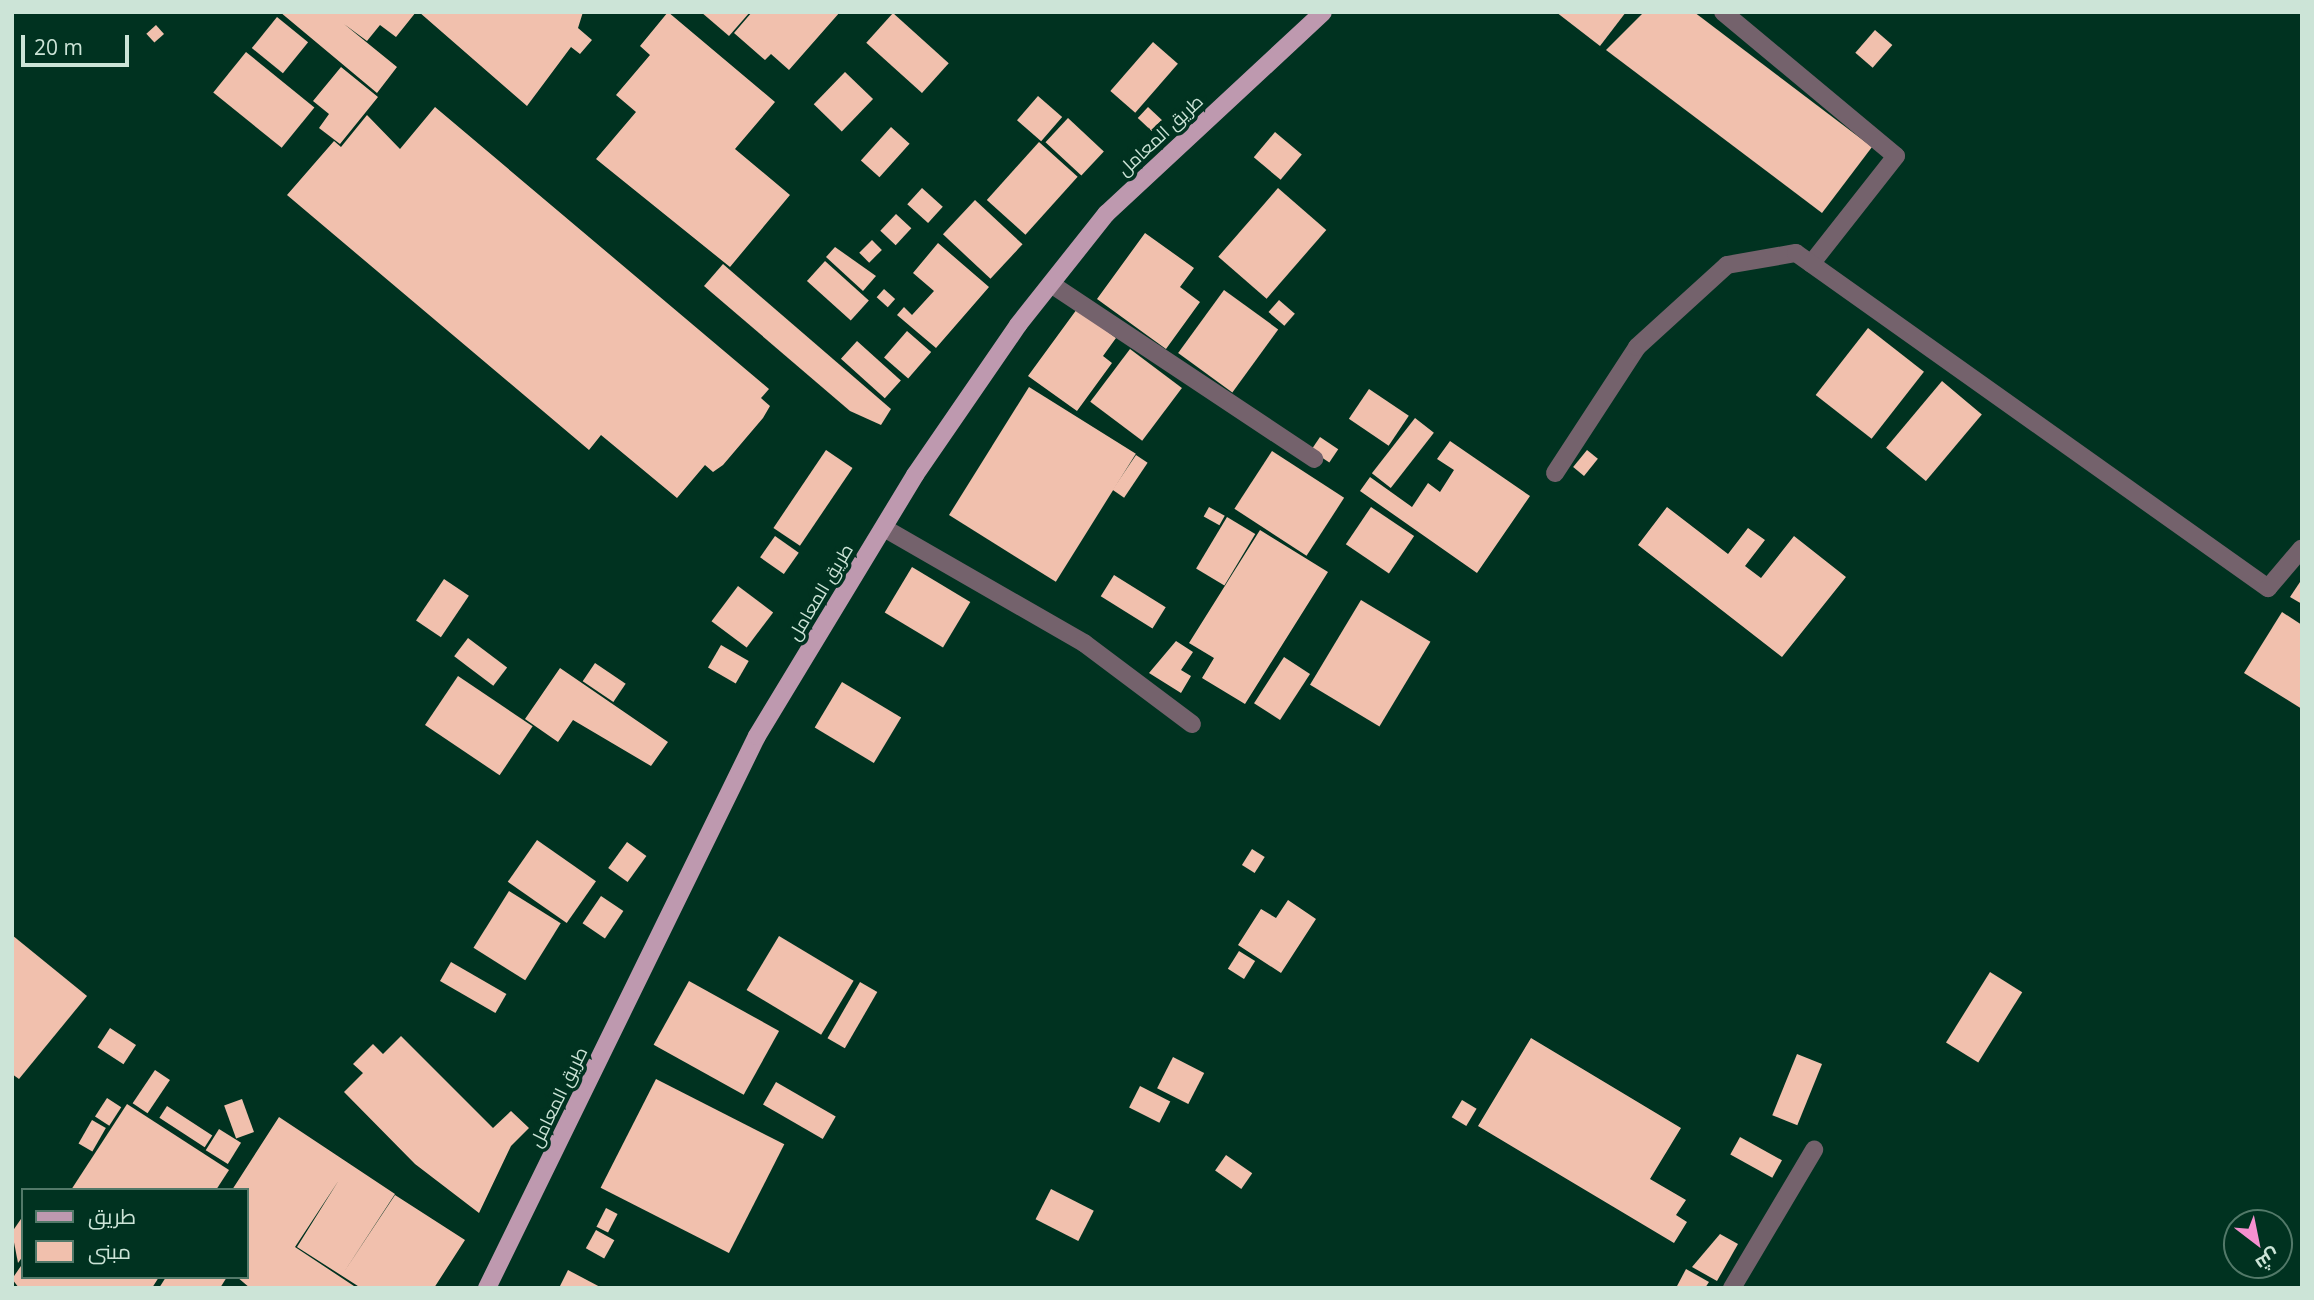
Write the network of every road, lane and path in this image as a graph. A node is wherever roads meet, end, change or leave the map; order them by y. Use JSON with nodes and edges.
{"nodes":[{"id":1,"x":1323,"y":12,"type":"edge"},
{"id":2,"x":1723,"y":12,"type":"edge"},
{"id":3,"x":1811,"y":264,"type":"junction"},
{"id":4,"x":1051,"y":284,"type":"junction"},
{"id":5,"x":1314,"y":459,"type":"dead end"},
{"id":6,"x":1555,"y":473,"type":"dead end"},
{"id":7,"x":884,"y":528,"type":"junction"},
{"id":8,"x":2302,"y":548,"type":"edge"},
{"id":9,"x":1192,"y":724,"type":"dead end"},
{"id":10,"x":1814,"y":1150,"type":"dead end"},
{"id":11,"x":487,"y":1288,"type":"edge"},
{"id":12,"x":1732,"y":1288,"type":"edge"}],
"edges":[{"from":1,"to":4,"type":"main road","name":"طريق المعامل"},
{"from":2,"to":3,"type":"street"},
{"from":3,"to":6,"type":"street"},
{"from":3,"to":8,"type":"street"},
{"from":4,"to":5,"type":"street"},
{"from":4,"to":7,"type":"main road","name":"طريق المعامل"},
{"from":7,"to":9,"type":"street"},
{"from":7,"to":11,"type":"main road","name":"طريق المعامل"},
{"from":10,"to":12,"type":"street"}]}
